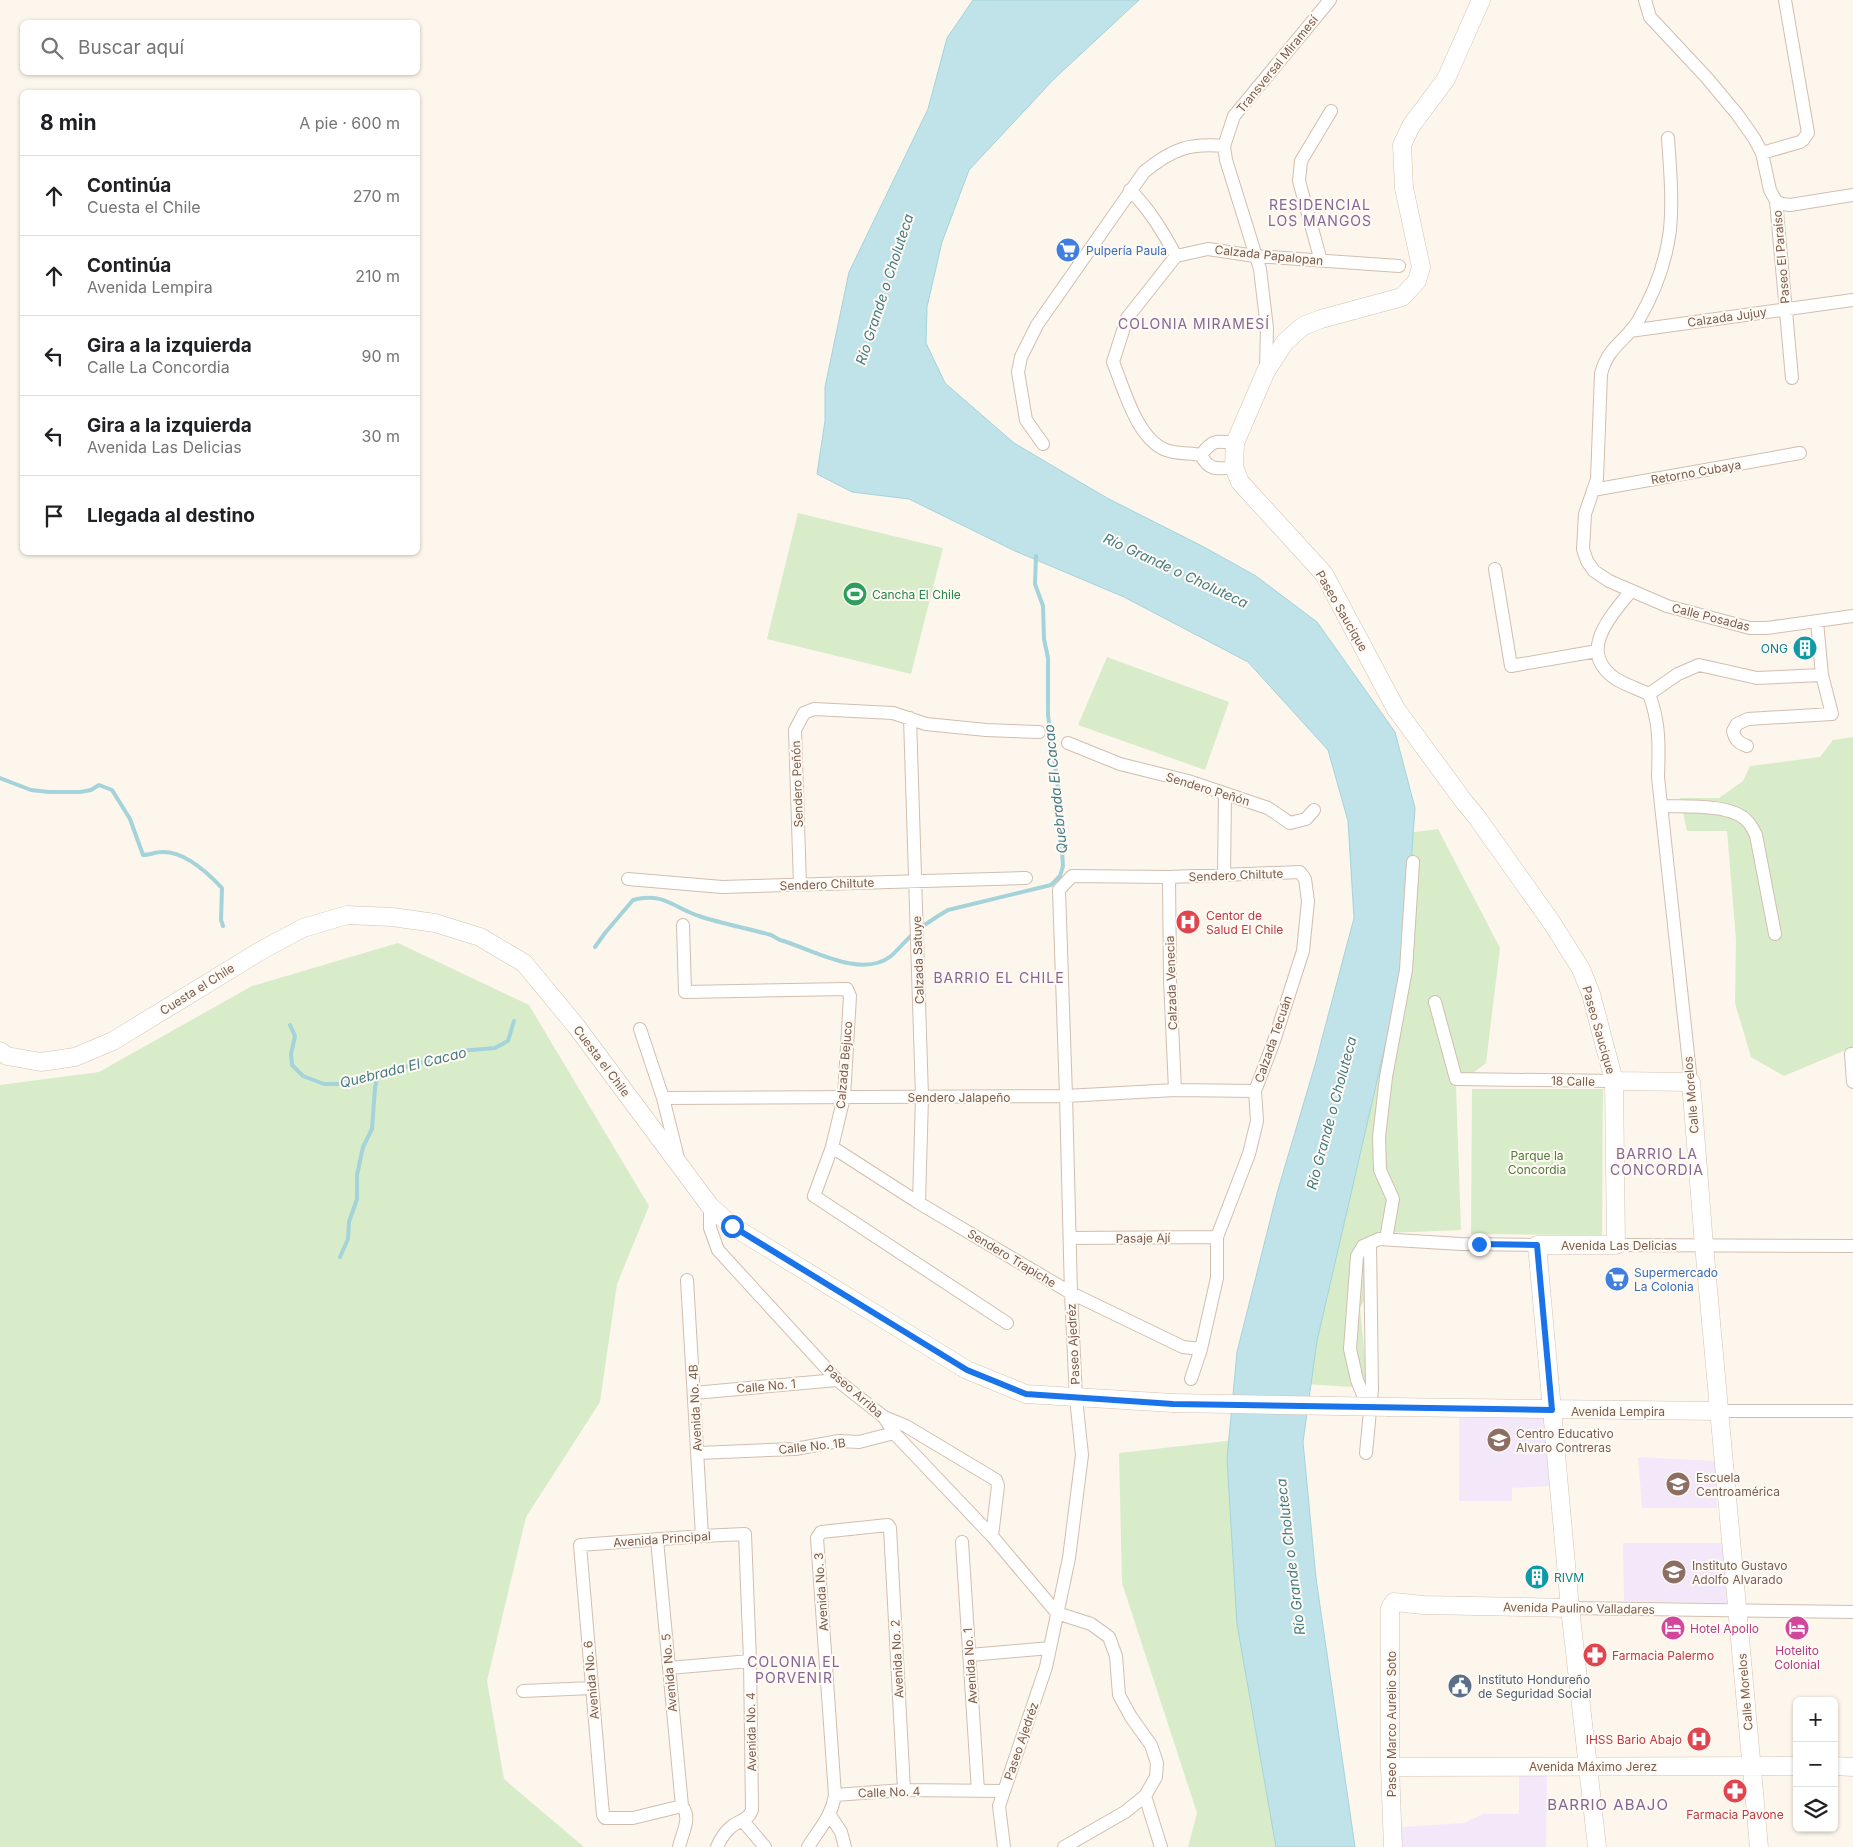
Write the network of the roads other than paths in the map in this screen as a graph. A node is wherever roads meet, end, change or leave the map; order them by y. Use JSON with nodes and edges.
{"nodes":[{"id":1,"x":1330,"y":0,"type":"edge"},
{"id":2,"x":1481,"y":0,"type":"edge"},
{"id":3,"x":1645,"y":0,"type":"edge"},
{"id":4,"x":1784,"y":0,"type":"edge"},
{"id":5,"x":1331,"y":111,"type":"dead end"},
{"id":6,"x":1668,"y":138,"type":"dead end"},
{"id":7,"x":1224,"y":146,"type":"junction"},
{"id":8,"x":1762,"y":153,"type":"junction"},
{"id":9,"x":1130,"y":190,"type":"junction"},
{"id":10,"x":1853,"y":194,"type":"edge"},
{"id":11,"x":1776,"y":201,"type":"junction"},
{"id":12,"x":1176,"y":256,"type":"junction"},
{"id":13,"x":1256,"y":256,"type":"junction"},
{"id":14,"x":1320,"y":262,"type":"junction"},
{"id":15,"x":1399,"y":266,"type":"dead end"},
{"id":16,"x":1853,"y":300,"type":"edge"},
{"id":17,"x":1786,"y":309,"type":"junction"},
{"id":18,"x":1630,"y":331,"type":"junction"},
{"id":19,"x":1266,"y":371,"type":"junction"},
{"id":20,"x":1792,"y":378,"type":"dead end"},
{"id":21,"x":1235,"y":443,"type":"junction"},
{"id":22,"x":1043,"y":444,"type":"dead end"},
{"id":23,"x":1800,"y":453,"type":"dead end"},
{"id":24,"x":1201,"y":455,"type":"junction"},
{"id":25,"x":1234,"y":467,"type":"junction"},
{"id":26,"x":1593,"y":490,"type":"junction"},
{"id":27,"x":1495,"y":569,"type":"dead end"},
{"id":28,"x":1632,"y":591,"type":"junction"},
{"id":29,"x":1853,"y":616,"type":"edge"},
{"id":30,"x":1817,"y":622,"type":"junction"},
{"id":31,"x":1597,"y":651,"type":"junction"},
{"id":32,"x":1822,"y":675,"type":"junction"},
{"id":33,"x":1648,"y":694,"type":"junction"},
{"id":34,"x":910,"y":718,"type":"junction"},
{"id":35,"x":1039,"y":732,"type":"dead end"},
{"id":36,"x":1068,"y":743,"type":"dead end"},
{"id":37,"x":1747,"y":746,"type":"dead end"},
{"id":38,"x":1224,"y":794,"type":"junction"},
{"id":39,"x":1661,"y":806,"type":"junction"},
{"id":40,"x":1314,"y":810,"type":"dead end"},
{"id":41,"x":1413,"y":862,"type":"dead end"},
{"id":42,"x":1300,"y":872,"type":"joint"},
{"id":43,"x":1224,"y":875,"type":"junction"},
{"id":44,"x":1169,"y":877,"type":"junction"},
{"id":45,"x":1026,"y":878,"type":"dead end"},
{"id":46,"x":628,"y":879,"type":"dead end"},
{"id":47,"x":915,"y":882,"type":"junction"},
{"id":48,"x":800,"y":885,"type":"junction"},
{"id":49,"x":1060,"y":890,"type":"joint"},
{"id":50,"x":683,"y":925,"type":"dead end"},
{"id":51,"x":1775,"y":934,"type":"dead end"},
{"id":52,"x":1435,"y":1002,"type":"dead end"},
{"id":53,"x":640,"y":1029,"type":"dead end"},
{"id":54,"x":0,"y":1051,"type":"edge"},
{"id":55,"x":1851,"y":1054,"type":"dead end"},
{"id":56,"x":1614,"y":1081,"type":"junction"},
{"id":57,"x":1691,"y":1082,"type":"junction"},
{"id":58,"x":1853,"y":1082,"type":"edge"},
{"id":59,"x":1175,"y":1090,"type":"junction"},
{"id":60,"x":1255,"y":1091,"type":"junction"},
{"id":61,"x":844,"y":1096,"type":"junction"},
{"id":62,"x":1066,"y":1096,"type":"junction"},
{"id":63,"x":922,"y":1097,"type":"junction"},
{"id":64,"x":663,"y":1098,"type":"junction"},
{"id":65,"x":832,"y":1146,"type":"junction"},
{"id":66,"x":679,"y":1165,"type":"junction"},
{"id":67,"x":919,"y":1203,"type":"junction"},
{"id":68,"x":710,"y":1206,"type":"junction"},
{"id":69,"x":1217,"y":1237,"type":"junction"},
{"id":70,"x":1070,"y":1238,"type":"junction"},
{"id":71,"x":1386,"y":1239,"type":"junction"},
{"id":72,"x":1370,"y":1243,"type":"junction"},
{"id":73,"x":1537,"y":1245,"type":"junction"},
{"id":74,"x":1704,"y":1245,"type":"junction"},
{"id":75,"x":1616,"y":1246,"type":"junction"},
{"id":76,"x":1853,"y":1246,"type":"edge"},
{"id":77,"x":686,"y":1280,"type":"dead end"},
{"id":78,"x":1071,"y":1293,"type":"junction"},
{"id":79,"x":1007,"y":1324,"type":"dead end"},
{"id":80,"x":1201,"y":1349,"type":"junction"},
{"id":81,"x":1191,"y":1379,"type":"dead end"},
{"id":82,"x":837,"y":1380,"type":"junction"},
{"id":83,"x":694,"y":1392,"type":"junction"},
{"id":84,"x":1076,"y":1398,"type":"junction"},
{"id":85,"x":1173,"y":1404,"type":"joint"},
{"id":86,"x":1371,"y":1405,"type":"junction"},
{"id":87,"x":1552,"y":1410,"type":"junction"},
{"id":88,"x":1719,"y":1411,"type":"junction"},
{"id":89,"x":1853,"y":1411,"type":"edge"},
{"id":90,"x":884,"y":1417,"type":"junction"},
{"id":91,"x":894,"y":1432,"type":"junction"},
{"id":92,"x":698,"y":1452,"type":"junction"},
{"id":93,"x":1366,"y":1453,"type":"dead end"},
{"id":94,"x":744,"y":1534,"type":"joint"},
{"id":95,"x":702,"y":1536,"type":"junction"},
{"id":96,"x":992,"y":1536,"type":"junction"},
{"id":97,"x":817,"y":1538,"type":"joint"},
{"id":98,"x":657,"y":1540,"type":"junction"},
{"id":99,"x":962,"y":1542,"type":"dead end"},
{"id":100,"x":580,"y":1545,"type":"joint"},
{"id":101,"x":1394,"y":1602,"type":"joint"},
{"id":102,"x":1570,"y":1608,"type":"junction"},
{"id":103,"x":1738,"y":1610,"type":"junction"},
{"id":104,"x":1853,"y":1612,"type":"edge"},
{"id":105,"x":1057,"y":1613,"type":"junction"},
{"id":106,"x":1050,"y":1648,"type":"junction"},
{"id":107,"x":970,"y":1655,"type":"junction"},
{"id":108,"x":750,"y":1661,"type":"junction"},
{"id":109,"x":669,"y":1668,"type":"junction"},
{"id":110,"x":592,"y":1688,"type":"junction"},
{"id":111,"x":523,"y":1691,"type":"dead end"},
{"id":112,"x":1750,"y":1765,"type":"junction"},
{"id":113,"x":1589,"y":1766,"type":"junction"},
{"id":114,"x":1793,"y":1766,"type":"edge"},
{"id":115,"x":1838,"y":1766,"type":"edge"},
{"id":116,"x":1390,"y":1767,"type":"junction"},
{"id":117,"x":1853,"y":1767,"type":"edge"},
{"id":118,"x":904,"y":1790,"type":"junction"},
{"id":119,"x":978,"y":1791,"type":"junction"},
{"id":120,"x":1003,"y":1791,"type":"junction"},
{"id":121,"x":834,"y":1795,"type":"junction"},
{"id":122,"x":1144,"y":1796,"type":"junction"},
{"id":123,"x":682,"y":1806,"type":"junction"},
{"id":124,"x":830,"y":1815,"type":"junction"},
{"id":125,"x":743,"y":1821,"type":"junction"},
{"id":126,"x":679,"y":1847,"type":"edge"},
{"id":127,"x":717,"y":1847,"type":"edge"},
{"id":128,"x":765,"y":1847,"type":"edge"},
{"id":129,"x":808,"y":1847,"type":"edge"},
{"id":130,"x":845,"y":1847,"type":"edge"},
{"id":131,"x":1004,"y":1847,"type":"edge"},
{"id":132,"x":1064,"y":1847,"type":"edge"},
{"id":133,"x":1161,"y":1847,"type":"edge"},
{"id":134,"x":1393,"y":1847,"type":"edge"},
{"id":135,"x":1597,"y":1847,"type":"edge"},
{"id":136,"x":1759,"y":1847,"type":"edge"}],
"edges":[{"from":1,"to":7,"type":"street","name":"Transversal Miramesí"},
{"from":2,"to":19,"type":"main road"},
{"from":3,"to":8,"type":"street","name":"Paseo El Paraíso"},
{"from":4,"to":8,"type":"street"},
{"from":5,"to":14,"type":"street"},
{"from":6,"to":18,"type":"street","name":"Calle Posadas"},
{"from":7,"to":9,"type":"street"},
{"from":7,"to":13,"type":"street"},
{"from":8,"to":11,"type":"street","name":"Paseo El Paraíso"},
{"from":9,"to":12,"type":"street"},
{"from":9,"to":22,"type":"street"},
{"from":10,"to":11,"type":"street"},
{"from":11,"to":17,"type":"street","name":"Paseo El Paraíso"},
{"from":12,"to":13,"type":"street","name":"Calzada Papalopan"},
{"from":12,"to":24,"type":"street"},
{"from":13,"to":14,"type":"street","name":"Calzada Papalopan"},
{"from":13,"to":19,"type":"street"},
{"from":14,"to":15,"type":"street","name":"Calzada Papalopan"},
{"from":16,"to":17,"type":"street","name":"Calzada Jujuy"},
{"from":17,"to":18,"type":"street","name":"Calzada Jujuy"},
{"from":17,"to":20,"type":"street","name":"Paseo El Paraíso"},
{"from":18,"to":26,"type":"street","name":"Calle Posadas"},
{"from":19,"to":21,"type":"main road"},
{"from":21,"to":24,"type":"street"},
{"from":21,"to":25,"type":"main road"},
{"from":23,"to":26,"type":"street","name":"Retorno Cubaya"},
{"from":24,"to":25,"type":"street"},
{"from":25,"to":56,"type":"main road","name":"Paseo Saucique"},
{"from":26,"to":28,"type":"street","name":"Calle Posadas"},
{"from":27,"to":31,"type":"street"},
{"from":28,"to":30,"type":"street","name":"Calle Posadas"},
{"from":28,"to":31,"type":"street"},
{"from":29,"to":30,"type":"street","name":"Calle Posadas"},
{"from":30,"to":32,"type":"street"},
{"from":31,"to":33,"type":"street"},
{"from":32,"to":33,"type":"street"},
{"from":32,"to":37,"type":"street"},
{"from":33,"to":39,"type":"street","name":"Calle Morelos"},
{"from":34,"to":35,"type":"street","name":"Sendero Peñón"},
{"from":34,"to":47,"type":"street","name":"Calzada Satuye"},
{"from":34,"to":48,"type":"street","name":"Sendero Peñón"},
{"from":36,"to":38,"type":"street","name":"Sendero Peñón"},
{"from":38,"to":40,"type":"street","name":"Sendero Peñón"},
{"from":38,"to":43,"type":"street"},
{"from":39,"to":51,"type":"street"},
{"from":39,"to":57,"type":"street","name":"Calle Morelos"},
{"from":41,"to":71,"type":"street"},
{"from":42,"to":43,"type":"street","name":"Sendero Chiltute"},
{"from":42,"to":60,"type":"street","name":"Calzada Tecuán"},
{"from":43,"to":44,"type":"street","name":"Sendero Chiltute"},
{"from":44,"to":49,"type":"street","name":"Sendero Chiltute"},
{"from":44,"to":59,"type":"street","name":"Calzada Venecia"},
{"from":45,"to":47,"type":"street","name":"Sendero Chiltute"},
{"from":46,"to":48,"type":"street","name":"Sendero Chiltute"},
{"from":47,"to":48,"type":"street","name":"Sendero Chiltute"},
{"from":47,"to":63,"type":"street","name":"Calzada Satuye"},
{"from":49,"to":62,"type":"street","name":"Paseo Ajedréz"},
{"from":50,"to":61,"type":"street","name":"Calzada Bejuco"},
{"from":52,"to":56,"type":"street","name":"18 Calle"},
{"from":53,"to":64,"type":"street"},
{"from":54,"to":66,"type":"main road","name":"Cuesta el Chile"},
{"from":55,"to":58,"type":"street"},
{"from":56,"to":57,"type":"main road","name":"18 Calle"},
{"from":56,"to":75,"type":"main road","name":"Paseo Saucique"},
{"from":57,"to":74,"type":"main road","name":"Calle Morelos"},
{"from":59,"to":60,"type":"street","name":"Sendero Jalapeño"},
{"from":59,"to":62,"type":"street","name":"Sendero Jalapeño"},
{"from":60,"to":69,"type":"street","name":"Calzada Tecuán"},
{"from":61,"to":63,"type":"street","name":"Sendero Jalapeño"},
{"from":61,"to":64,"type":"street","name":"Sendero Jalapeño"},
{"from":61,"to":65,"type":"street","name":"Calzada Bejuco"},
{"from":62,"to":63,"type":"street","name":"Sendero Jalapeño"},
{"from":62,"to":70,"type":"street","name":"Paseo Ajedréz"},
{"from":63,"to":67,"type":"street","name":"Calzada Satuye"},
{"from":64,"to":66,"type":"street"},
{"from":65,"to":67,"type":"street","name":"Sendero Trapiche"},
{"from":65,"to":79,"type":"street","name":"Calzada Bejuco"},
{"from":66,"to":68,"type":"main road","name":"Cuesta el Chile"},
{"from":67,"to":78,"type":"street","name":"Sendero Trapiche"},
{"from":68,"to":82,"type":"street","name":"Paseo Arriba"},
{"from":68,"to":84,"type":"main road","name":"Cuesta el Chile"},
{"from":69,"to":70,"type":"street","name":"Pasaje Ají"},
{"from":69,"to":80,"type":"street","name":"Calzada Tecuán"},
{"from":70,"to":78,"type":"street","name":"Paseo Ajedréz"},
{"from":71,"to":72,"type":"street","name":"Avenida Las Delicias"},
{"from":71,"to":73,"type":"street","name":"Avenida Las Delicias"},
{"from":72,"to":86,"type":"street"},
{"from":72,"to":86,"type":"street"},
{"from":73,"to":75,"type":"main road","name":"Avenida Las Delicias"},
{"from":73,"to":87,"type":"main road"},
{"from":74,"to":75,"type":"street","name":"Avenida Las Delicias"},
{"from":74,"to":76,"type":"street","name":"Avenida Las Delicias"},
{"from":74,"to":88,"type":"main road","name":"Calle Morelos"},
{"from":77,"to":83,"type":"street","name":"Avenida No. 4B"},
{"from":78,"to":80,"type":"street","name":"Sendero Trapiche"},
{"from":78,"to":84,"type":"street","name":"Paseo Ajedréz"},
{"from":80,"to":81,"type":"street","name":"Calzada Tecuán"},
{"from":82,"to":83,"type":"street","name":"Calle No. 1"},
{"from":82,"to":90,"type":"street","name":"Paseo Arriba"},
{"from":83,"to":92,"type":"street","name":"Avenida No. 4B"},
{"from":84,"to":85,"type":"main road","name":"Cuesta el Chile"},
{"from":84,"to":105,"type":"street","name":"Paseo Ajedréz"},
{"from":85,"to":87,"type":"main road","name":"Avenida Lempira","bridge":true},
{"from":86,"to":93,"type":"street"},
{"from":87,"to":88,"type":"main road","name":"Avenida Lempira"},
{"from":87,"to":102,"type":"main road"},
{"from":88,"to":89,"type":"street","name":"Avenida Lempira"},
{"from":88,"to":103,"type":"main road","name":"Calle Morelos"},
{"from":90,"to":91,"type":"street","name":"Paseo Arriba"},
{"from":90,"to":96,"type":"street"},
{"from":91,"to":92,"type":"street","name":"Calle No. 1B"},
{"from":91,"to":96,"type":"street","name":"Paseo Arriba"},
{"from":92,"to":95,"type":"street","name":"Avenida No. 4B"},
{"from":94,"to":95,"type":"street","name":"Avenida Principal"},
{"from":94,"to":108,"type":"street","name":"Avenida No. 4"},
{"from":95,"to":98,"type":"street","name":"Avenida Principal"},
{"from":96,"to":105,"type":"street","name":"Paseo Arriba"},
{"from":97,"to":118,"type":"street","name":"Avenida No. 2"},
{"from":97,"to":121,"type":"street","name":"Avenida No. 3"},
{"from":98,"to":100,"type":"street","name":"Avenida Principal"},
{"from":98,"to":109,"type":"street","name":"Avenida No. 5"},
{"from":99,"to":107,"type":"street","name":"Avenida No. 1"},
{"from":100,"to":110,"type":"street","name":"Avenida No. 6"},
{"from":101,"to":102,"type":"main road","name":"Avenida Paulino Valladares"},
{"from":101,"to":116,"type":"main road","name":"Paseo Marco Aurelio Soto"},
{"from":102,"to":103,"type":"street","name":"Avenida Paulino Valladares"},
{"from":102,"to":113,"type":"main road"},
{"from":103,"to":104,"type":"street","name":"Avenida Paulino Valladares"},
{"from":103,"to":112,"type":"main road","name":"Calle Morelos"},
{"from":105,"to":106,"type":"street","name":"Paseo Ajedréz"},
{"from":105,"to":122,"type":"street"},
{"from":106,"to":107,"type":"street"},
{"from":106,"to":120,"type":"street","name":"Paseo Ajedréz"},
{"from":107,"to":119,"type":"street","name":"Avenida No. 1"},
{"from":108,"to":109,"type":"street"},
{"from":108,"to":125,"type":"street","name":"Avenida No. 4"},
{"from":109,"to":123,"type":"street","name":"Avenida No. 5"},
{"from":110,"to":111,"type":"street"},
{"from":110,"to":123,"type":"street","name":"Avenida No. 6"},
{"from":112,"to":113,"type":"main road","name":"Avenida Máximo Jerez"},
{"from":112,"to":114,"type":"main road","name":"Avenida Máximo Jerez"},
{"from":112,"to":136,"type":"main road","name":"Calle Morelos"},
{"from":113,"to":116,"type":"main road","name":"Avenida Máximo Jerez"},
{"from":113,"to":135,"type":"main road"},
{"from":115,"to":117,"type":"main road"},
{"from":116,"to":134,"type":"main road","name":"Paseo Marco Aurelio Soto"},
{"from":118,"to":119,"type":"street","name":"Calle No. 4"},
{"from":118,"to":121,"type":"street","name":"Calle No. 4"},
{"from":119,"to":120,"type":"street","name":"Calle No. 4"},
{"from":120,"to":131,"type":"street","name":"Paseo Ajedréz"},
{"from":121,"to":124,"type":"street"},
{"from":122,"to":132,"type":"street"},
{"from":122,"to":133,"type":"street"},
{"from":123,"to":126,"type":"street"},
{"from":124,"to":129,"type":"street"},
{"from":124,"to":130,"type":"street"},
{"from":125,"to":127,"type":"street"},
{"from":125,"to":128,"type":"street"}]}
